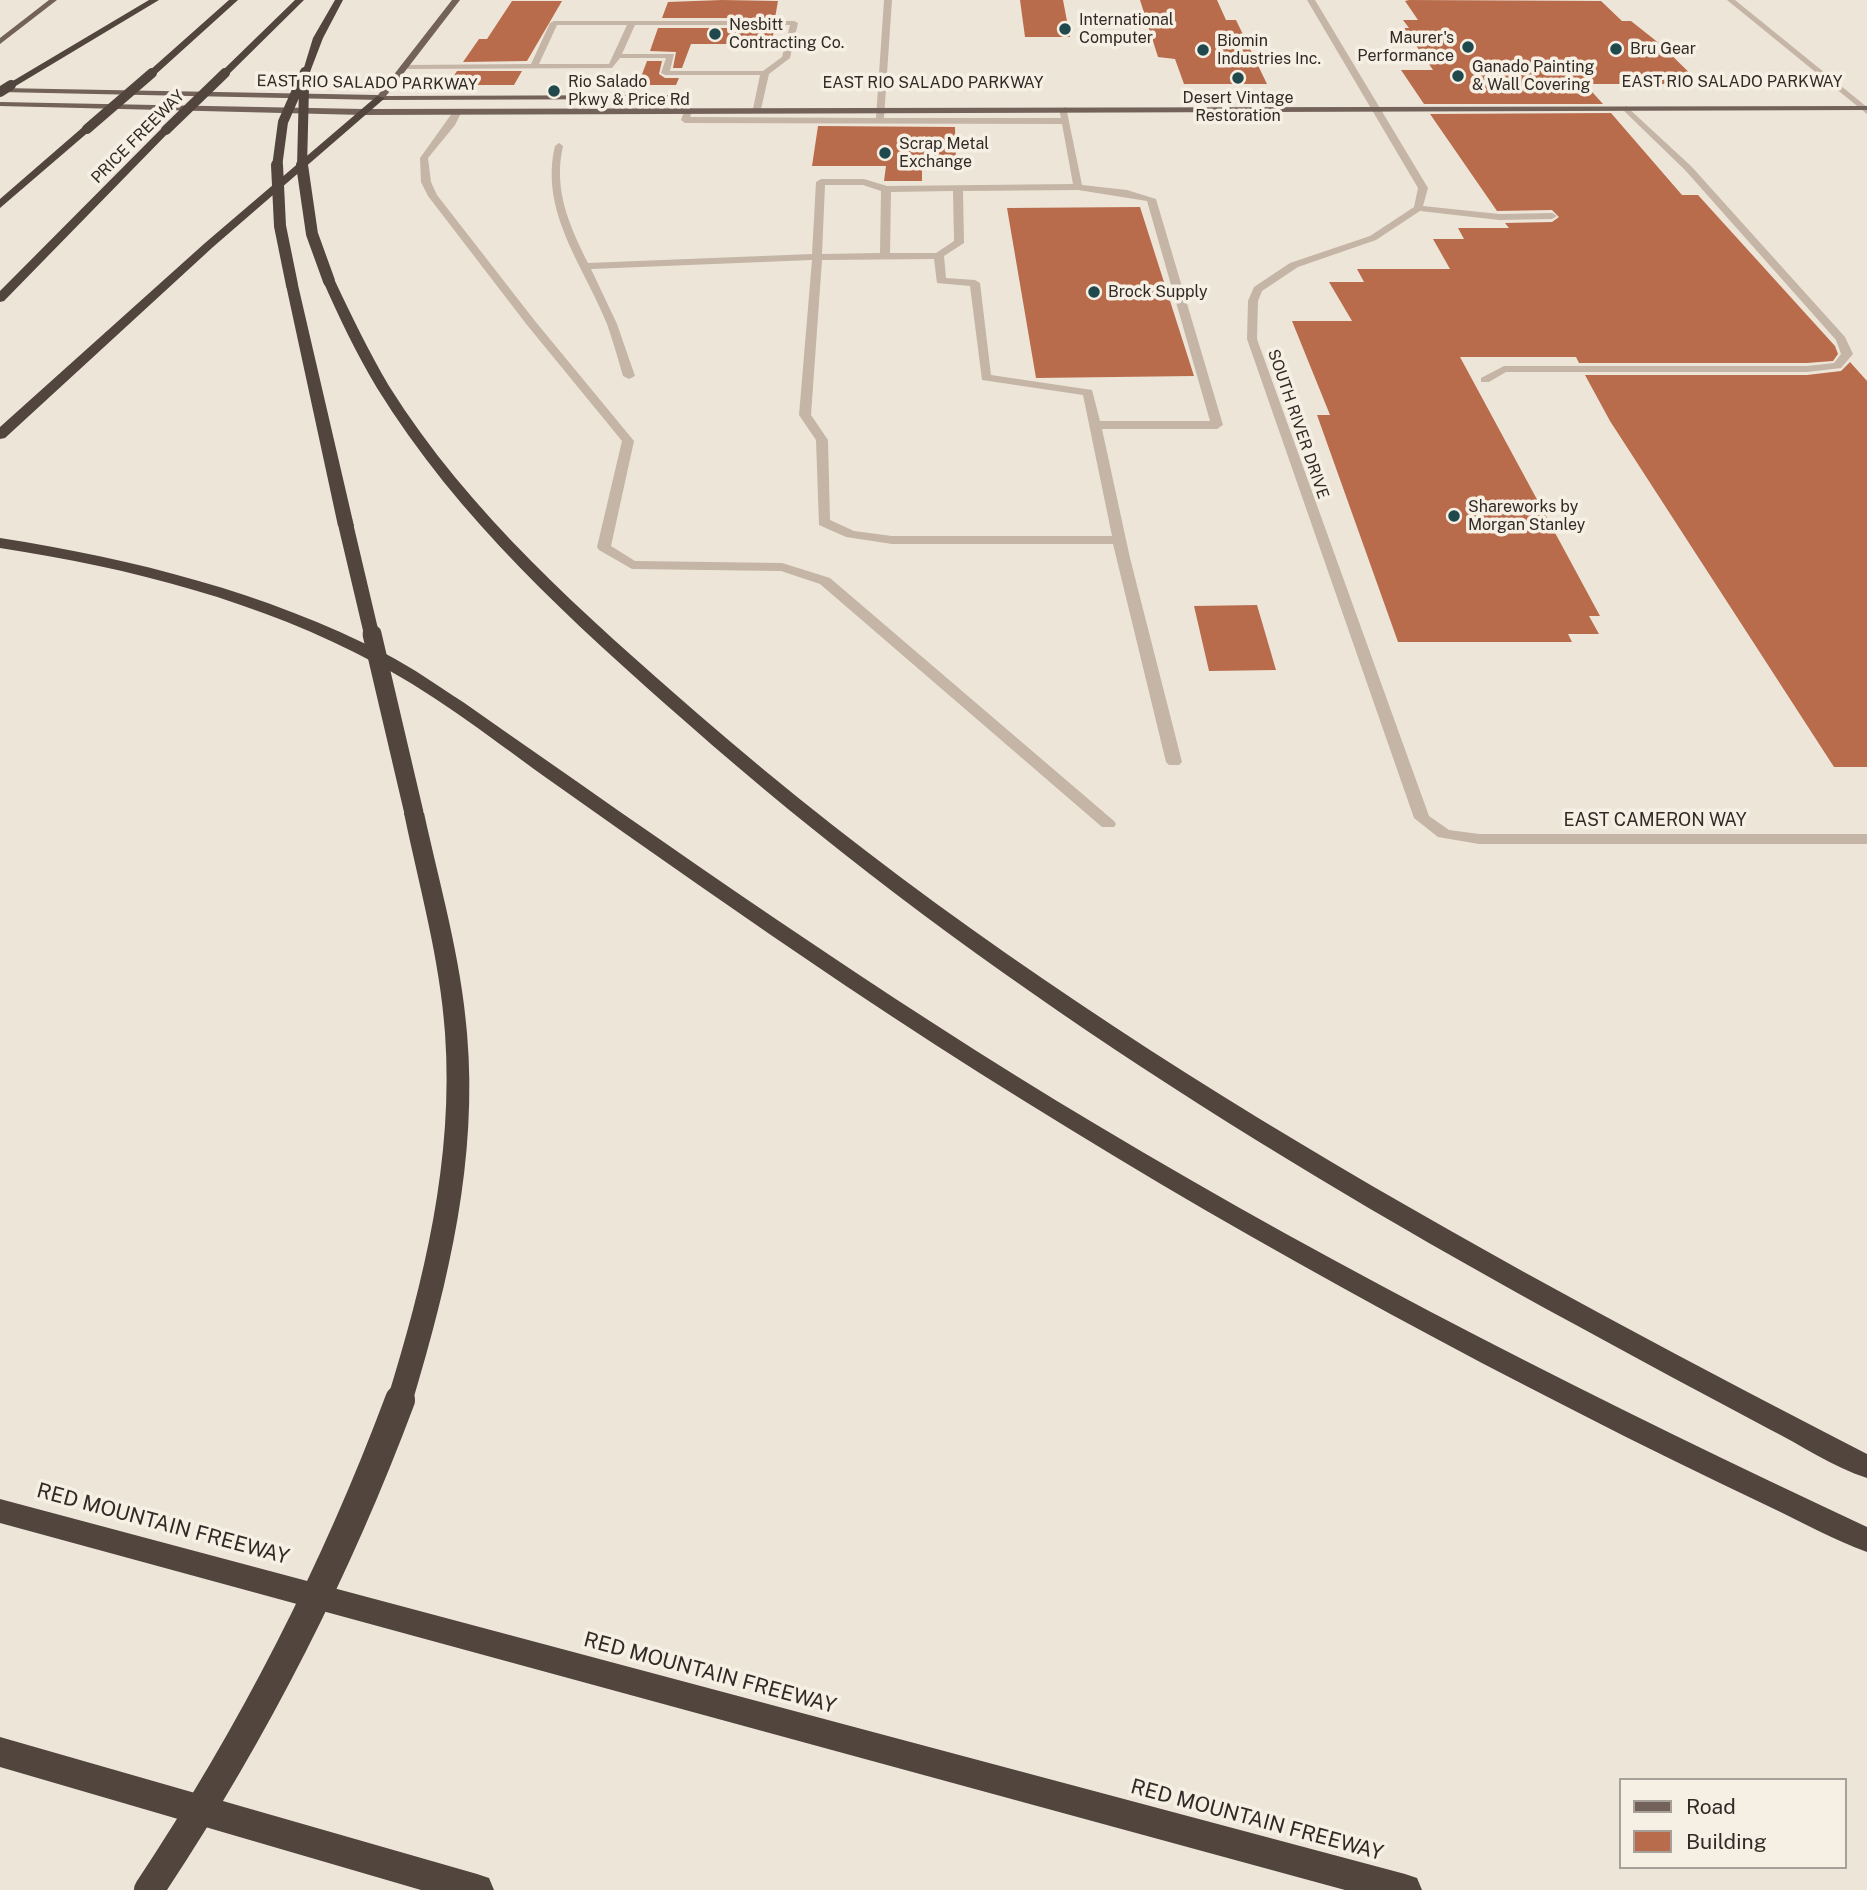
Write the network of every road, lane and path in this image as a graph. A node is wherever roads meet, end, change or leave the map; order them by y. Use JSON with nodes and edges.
{"nodes":[{"id":1,"x":53,"y":0,"type":"edge"},
{"id":2,"x":155,"y":0,"type":"edge"},
{"id":3,"x":234,"y":0,"type":"edge"},
{"id":4,"x":300,"y":0,"type":"edge"},
{"id":5,"x":339,"y":0,"type":"edge"},
{"id":6,"x":456,"y":0,"type":"edge"},
{"id":7,"x":888,"y":0,"type":"edge"},
{"id":8,"x":1311,"y":0,"type":"edge"},
{"id":9,"x":1731,"y":0,"type":"edge"},
{"id":10,"x":632,"y":23,"type":"junction"},
{"id":11,"x":0,"y":42,"type":"edge"},
{"id":12,"x":617,"y":56,"type":"junction"},
{"id":13,"x":404,"y":66,"type":"junction"},
{"id":14,"x":534,"y":66,"type":"junction"},
{"id":15,"x":306,"y":68,"type":"junction"},
{"id":16,"x":765,"y":73,"type":"junction"},
{"id":17,"x":0,"y":91,"type":"edge"},
{"id":18,"x":1356,"y":96,"type":"dead end"},
{"id":19,"x":1367,"y":96,"type":"junction"},
{"id":20,"x":680,"y":97,"type":"dead end"},
{"id":21,"x":747,"y":97,"type":"dead end"},
{"id":22,"x":760,"y":97,"type":"junction"},
{"id":23,"x":773,"y":97,"type":"dead end"},
{"id":24,"x":868,"y":97,"type":"dead end"},
{"id":25,"x":882,"y":97,"type":"junction"},
{"id":26,"x":895,"y":97,"type":"dead end"},
{"id":27,"x":1839,"y":97,"type":"dead end"},
{"id":28,"x":1851,"y":97,"type":"junction"},
{"id":29,"x":1867,"y":97,"type":"edge"},
{"id":30,"x":380,"y":98,"type":"junction"},
{"id":31,"x":1376,"y":102,"type":"junction"},
{"id":32,"x":0,"y":104,"type":"edge"},
{"id":33,"x":1626,"y":108,"type":"junction"},
{"id":34,"x":689,"y":109,"type":"junction"},
{"id":35,"x":757,"y":109,"type":"junction"},
{"id":36,"x":881,"y":109,"type":"junction"},
{"id":37,"x":1866,"y":109,"type":"edge"},
{"id":38,"x":458,"y":111,"type":"junction"},
{"id":39,"x":363,"y":112,"type":"junction"},
{"id":40,"x":1063,"y":115,"type":"junction"},
{"id":41,"x":880,"y":120,"type":"junction"},
{"id":42,"x":559,"y":146,"type":"dead end"},
{"id":43,"x":1077,"y":187,"type":"junction"},
{"id":44,"x":958,"y":188,"type":"junction"},
{"id":45,"x":886,"y":189,"type":"junction"},
{"id":46,"x":0,"y":205,"type":"edge"},
{"id":47,"x":1418,"y":208,"type":"junction"},
{"id":48,"x":1552,"y":216,"type":"dead end"},
{"id":49,"x":886,"y":256,"type":"junction"},
{"id":50,"x":938,"y":256,"type":"junction"},
{"id":51,"x":817,"y":257,"type":"junction"},
{"id":52,"x":585,"y":266,"type":"junction"},
{"id":53,"x":0,"y":298,"type":"edge"},
{"id":54,"x":629,"y":376,"type":"dead end"},
{"id":55,"x":1485,"y":380,"type":"dead end"},
{"id":56,"x":1095,"y":425,"type":"junction"},
{"id":57,"x":0,"y":435,"type":"edge"},
{"id":58,"x":1119,"y":540,"type":"junction"},
{"id":59,"x":0,"y":543,"type":"edge"},
{"id":60,"x":1174,"y":762,"type":"dead end"},
{"id":61,"x":1108,"y":824,"type":"dead end"},
{"id":62,"x":1444,"y":834,"type":"joint"},
{"id":63,"x":1867,"y":839,"type":"edge"},
{"id":64,"x":1867,"y":1467,"type":"edge"},
{"id":65,"x":0,"y":1511,"type":"edge"},
{"id":66,"x":1867,"y":1540,"type":"edge"},
{"id":67,"x":0,"y":1752,"type":"edge"},
{"id":68,"x":149,"y":1890,"type":"edge"},
{"id":69,"x":477,"y":1890,"type":"edge"},
{"id":70,"x":1405,"y":1890,"type":"edge"}],
"edges":[{"from":1,"to":11,"type":"main road"},
{"from":2,"to":17,"type":"highway","bridge":true},
{"from":3,"to":46,"type":"highway","name":"PRICE FREEWAY","bridge":true},
{"from":4,"to":53,"type":"highway","name":"PRICE FREEWAY","bridge":true},
{"from":5,"to":15,"type":"highway"},
{"from":6,"to":13,"type":"main road"},
{"from":7,"to":25,"type":"street"},
{"from":8,"to":19,"type":"street"},
{"from":9,"to":28,"type":"street"},
{"from":10,"to":12,"type":"street"},
{"from":10,"to":14,"type":"street"},
{"from":10,"to":16,"type":"street"},
{"from":12,"to":14,"type":"street"},
{"from":12,"to":16,"type":"street"},
{"from":13,"to":14,"type":"street"},
{"from":13,"to":30,"type":"main road"},
{"from":15,"to":64,"type":"highway","bridge":true},
{"from":15,"to":68,"type":"highway","bridge":true},
{"from":16,"to":22,"type":"street"},
{"from":17,"to":30,"type":"main road","name":"EAST RIO SALADO PARKWAY"},
{"from":18,"to":19,"type":"main road"},
{"from":19,"to":31,"type":"street"},
{"from":20,"to":30,"type":"main road","name":"EAST RIO SALADO PARKWAY"},
{"from":21,"to":22,"type":"main road"},
{"from":22,"to":23,"type":"main road"},
{"from":22,"to":35,"type":"street"},
{"from":24,"to":25,"type":"main road","name":"EAST RIO SALADO PARKWAY"},
{"from":25,"to":26,"type":"main road","name":"EAST RIO SALADO PARKWAY"},
{"from":25,"to":36,"type":"street"},
{"from":27,"to":28,"type":"main road","name":"EAST RIO SALADO PARKWAY"},
{"from":28,"to":29,"type":"main road","name":"EAST RIO SALADO PARKWAY"},
{"from":28,"to":37,"type":"street"},
{"from":30,"to":39,"type":"highway"},
{"from":31,"to":33,"type":"main road","name":"EAST RIO SALADO PARKWAY"},
{"from":31,"to":40,"type":"main road","name":"EAST RIO SALADO PARKWAY"},
{"from":31,"to":47,"type":"street"},
{"from":32,"to":39,"type":"main road","name":"EAST RIO SALADO PARKWAY"},
{"from":33,"to":37,"type":"main road","name":"EAST RIO SALADO PARKWAY"},
{"from":33,"to":55,"type":"street"},
{"from":34,"to":35,"type":"main road","name":"EAST RIO SALADO PARKWAY"},
{"from":34,"to":38,"type":"main road","name":"EAST RIO SALADO PARKWAY"},
{"from":34,"to":41,"type":"street"},
{"from":35,"to":36,"type":"main road","name":"EAST RIO SALADO PARKWAY"},
{"from":36,"to":40,"type":"main road","name":"EAST RIO SALADO PARKWAY"},
{"from":36,"to":41,"type":"street"},
{"from":38,"to":39,"type":"main road","name":"EAST RIO SALADO PARKWAY"},
{"from":38,"to":61,"type":"street"},
{"from":39,"to":57,"type":"highway"},
{"from":40,"to":41,"type":"street"},
{"from":40,"to":43,"type":"street"},
{"from":42,"to":52,"type":"street"},
{"from":43,"to":44,"type":"street"},
{"from":43,"to":56,"type":"street"},
{"from":44,"to":45,"type":"street"},
{"from":44,"to":50,"type":"street"},
{"from":45,"to":49,"type":"street"},
{"from":45,"to":51,"type":"street"},
{"from":47,"to":48,"type":"street"},
{"from":47,"to":62,"type":"street","name":"SOUTH RIVER DRIVE"},
{"from":49,"to":50,"type":"street"},
{"from":49,"to":51,"type":"street"},
{"from":50,"to":56,"type":"street"},
{"from":51,"to":52,"type":"street"},
{"from":51,"to":58,"type":"street"},
{"from":52,"to":54,"type":"street"},
{"from":56,"to":58,"type":"street"},
{"from":58,"to":60,"type":"street"},
{"from":59,"to":66,"type":"highway"},
{"from":62,"to":63,"type":"street","name":"EAST CAMERON WAY"},
{"from":65,"to":70,"type":"highway","name":"RED MOUNTAIN FREEWAY"},
{"from":67,"to":69,"type":"highway"}]}
